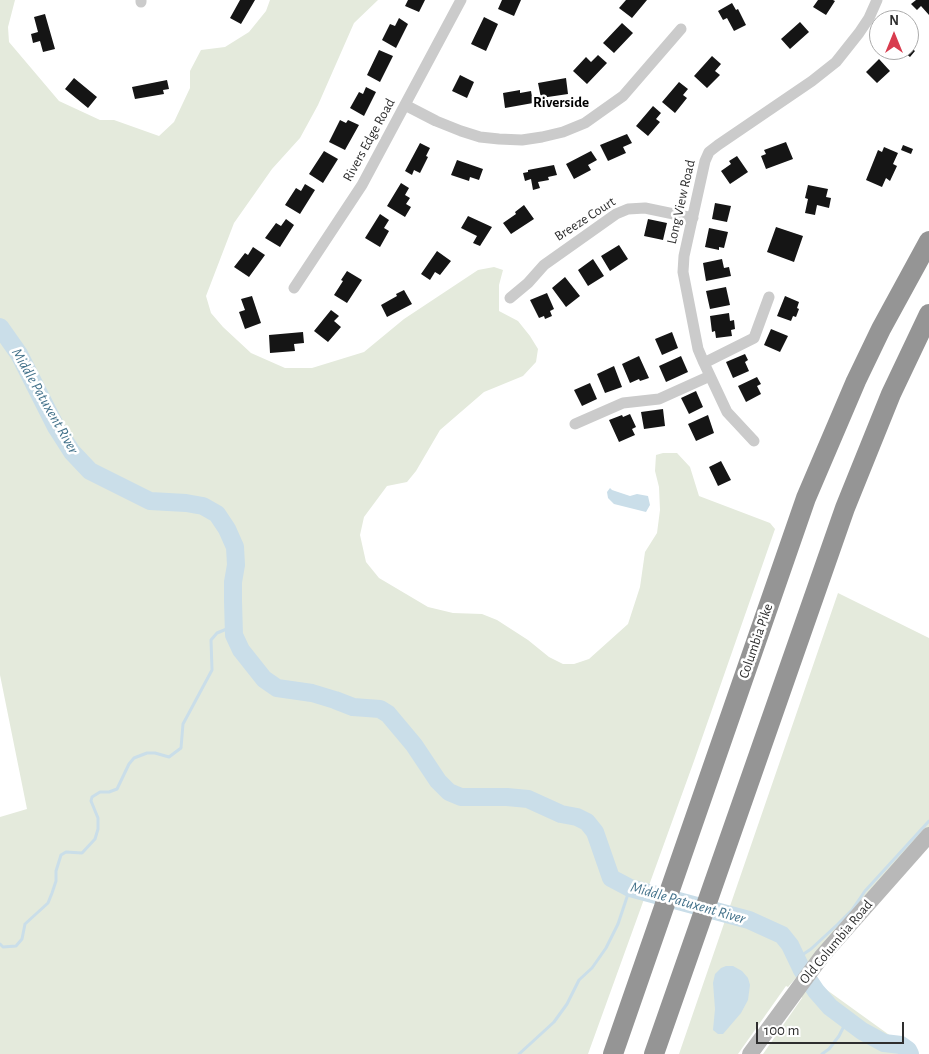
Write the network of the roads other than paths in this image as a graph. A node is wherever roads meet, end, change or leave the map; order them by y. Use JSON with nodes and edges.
{"nodes":[{"id":1,"x":461,"y":0,"type":"edge"},
{"id":2,"x":877,"y":0,"type":"edge"},
{"id":3,"x":681,"y":29,"type":"dead end"},
{"id":4,"x":405,"y":105,"type":"junction"},
{"id":5,"x":693,"y":218,"type":"junction"},
{"id":6,"x":929,"y":241,"type":"edge"},
{"id":7,"x":294,"y":288,"type":"dead end"},
{"id":8,"x":769,"y":297,"type":"dead end"},
{"id":9,"x":510,"y":298,"type":"dead end"},
{"id":10,"x":929,"y":314,"type":"edge"},
{"id":11,"x":704,"y":363,"type":"junction"},
{"id":12,"x":710,"y":376,"type":"junction"},
{"id":13,"x":575,"y":424,"type":"dead end"},
{"id":14,"x":754,"y":441,"type":"dead end"},
{"id":15,"x":929,"y":835,"type":"edge"},
{"id":16,"x":613,"y":1054,"type":"edge"},
{"id":17,"x":654,"y":1054,"type":"edge"},
{"id":18,"x":750,"y":1054,"type":"edge"}],
"edges":[{"from":1,"to":4,"type":"street","name":"Rivers Edge Road"},
{"from":2,"to":5,"type":"street","name":"Long View Road"},
{"from":3,"to":4,"type":"street"},
{"from":4,"to":7,"type":"street","name":"Rivers Edge Road"},
{"from":5,"to":9,"type":"street","name":"Breeze Court"},
{"from":5,"to":11,"type":"street","name":"Long View Road"},
{"from":6,"to":16,"type":"highway","name":"Columbia Pike"},
{"from":8,"to":11,"type":"street"},
{"from":10,"to":17,"type":"highway"},
{"from":11,"to":12,"type":"street","name":"Long View Road"},
{"from":12,"to":13,"type":"street"},
{"from":12,"to":14,"type":"street","name":"Long View Road"},
{"from":15,"to":18,"type":"street","name":"Old Columbia Road"}]}
